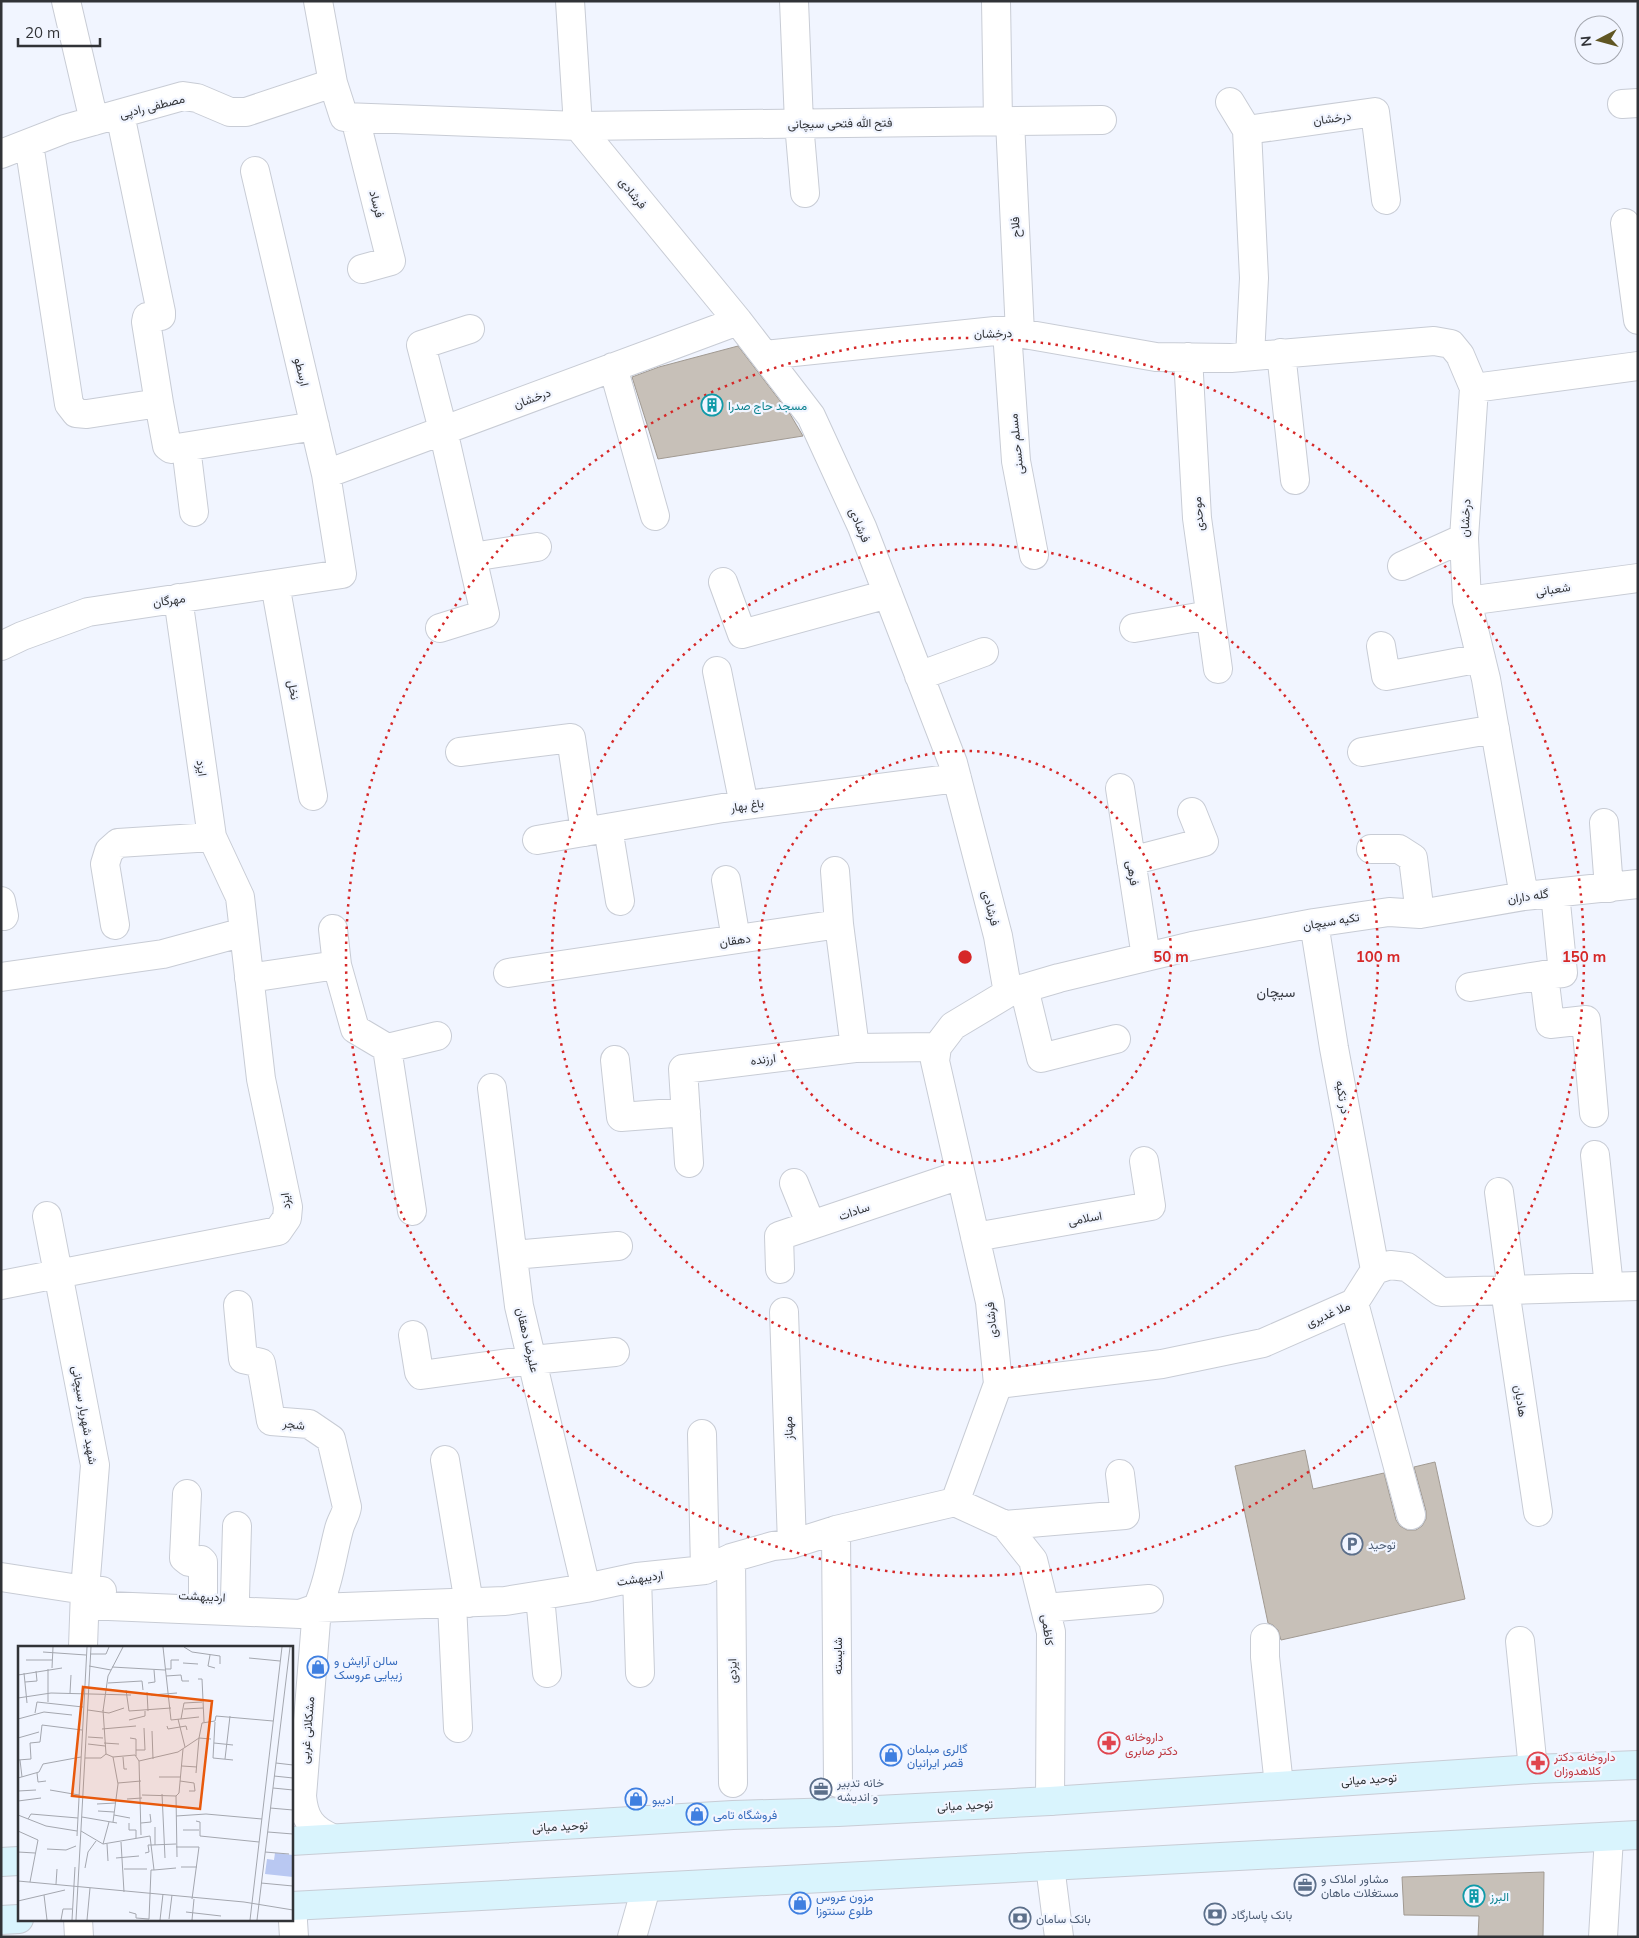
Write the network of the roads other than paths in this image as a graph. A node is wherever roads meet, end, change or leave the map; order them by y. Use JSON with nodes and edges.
{"nodes":[{"id":1,"x":66,"y":1,"type":"edge"},
{"id":2,"x":318,"y":1,"type":"edge"},
{"id":3,"x":570,"y":1,"type":"edge"},
{"id":4,"x":794,"y":1,"type":"edge"},
{"id":5,"x":996,"y":1,"type":"edge"},
{"id":6,"x":333,"y":83,"type":"junction"},
{"id":7,"x":1230,"y":102,"type":"dead end"},
{"id":8,"x":107,"y":117,"type":"junction"},
{"id":9,"x":355,"y":118,"type":"junction"},
{"id":10,"x":1102,"y":120,"type":"dead end"},
{"id":11,"x":1004,"y":121,"type":"junction"},
{"id":12,"x":799,"y":123,"type":"junction"},
{"id":13,"x":578,"y":126,"type":"junction"},
{"id":14,"x":1248,"y":130,"type":"junction"},
{"id":15,"x":29,"y":144,"type":"junction"},
{"id":16,"x":1,"y":154,"type":"edge"},
{"id":17,"x":255,"y":171,"type":"dead end"},
{"id":18,"x":805,"y":193,"type":"dead end"},
{"id":19,"x":1386,"y":200,"type":"dead end"},
{"id":20,"x":1625,"y":223,"type":"dead end"},
{"id":21,"x":362,"y":269,"type":"dead end"},
{"id":22,"x":1638,"y":320,"type":"edge"},
{"id":23,"x":738,"y":321,"type":"junction"},
{"id":24,"x":470,"y":329,"type":"dead end"},
{"id":25,"x":1013,"y":332,"type":"junction"},
{"id":26,"x":1281,"y":353,"type":"junction"},
{"id":27,"x":765,"y":355,"type":"junction"},
{"id":28,"x":1250,"y":356,"type":"junction"},
{"id":29,"x":1188,"y":357,"type":"junction"},
{"id":30,"x":1638,"y":366,"type":"edge"},
{"id":31,"x":613,"y":368,"type":"junction"},
{"id":32,"x":1474,"y":388,"type":"junction"},
{"id":33,"x":158,"y":403,"type":"junction"},
{"id":34,"x":315,"y":426,"type":"junction"},
{"id":35,"x":443,"y":430,"type":"junction"},
{"id":36,"x":186,"y":447,"type":"junction"},
{"id":37,"x":326,"y":474,"type":"junction"},
{"id":38,"x":1295,"y":480,"type":"dead end"},
{"id":39,"x":194,"y":512,"type":"dead end"},
{"id":40,"x":655,"y":516,"type":"dead end"},
{"id":41,"x":1464,"y":538,"type":"junction"},
{"id":42,"x":538,"y":547,"type":"dead end"},
{"id":43,"x":1034,"y":555,"type":"dead end"},
{"id":44,"x":472,"y":557,"type":"junction"},
{"id":45,"x":1402,"y":566,"type":"dead end"},
{"id":46,"x":342,"y":574,"type":"joint"},
{"id":47,"x":1638,"y":578,"type":"edge"},
{"id":48,"x":723,"y":582,"type":"dead end"},
{"id":49,"x":275,"y":584,"type":"junction"},
{"id":50,"x":888,"y":594,"type":"junction"},
{"id":51,"x":178,"y":598,"type":"junction"},
{"id":52,"x":1467,"y":601,"type":"junction"},
{"id":53,"x":1210,"y":615,"type":"junction"},
{"id":54,"x":440,"y":628,"type":"dead end"},
{"id":55,"x":1134,"y":628,"type":"dead end"},
{"id":56,"x":1,"y":646,"type":"edge"},
{"id":57,"x":1381,"y":646,"type":"dead end"},
{"id":58,"x":984,"y":652,"type":"dead end"},
{"id":59,"x":1481,"y":658,"type":"junction"},
{"id":60,"x":1218,"y":669,"type":"dead end"},
{"id":61,"x":717,"y":671,"type":"dead end"},
{"id":62,"x":919,"y":676,"type":"junction"},
{"id":63,"x":1495,"y":730,"type":"junction"},
{"id":64,"x":460,"y":752,"type":"dead end"},
{"id":65,"x":1362,"y":752,"type":"dead end"},
{"id":66,"x":957,"y":778,"type":"junction"},
{"id":67,"x":1120,"y":788,"type":"dead end"},
{"id":68,"x":313,"y":796,"type":"dead end"},
{"id":69,"x":744,"y":805,"type":"junction"},
{"id":70,"x":1192,"y":812,"type":"dead end"},
{"id":71,"x":1604,"y":823,"type":"dead end"},
{"id":72,"x":597,"y":830,"type":"junction"},
{"id":73,"x":212,"y":837,"type":"junction"},
{"id":74,"x":537,"y":840,"type":"dead end"},
{"id":75,"x":1370,"y":849,"type":"dead end"},
{"id":76,"x":1131,"y":861,"type":"junction"},
{"id":77,"x":835,"y":871,"type":"dead end"},
{"id":78,"x":726,"y":880,"type":"dead end"},
{"id":79,"x":1638,"y":884,"type":"edge"},
{"id":80,"x":1609,"y":888,"type":"junction"},
{"id":81,"x":1555,"y":893,"type":"junction"},
{"id":82,"x":1524,"y":896,"type":"junction"},
{"id":83,"x":620,"y":901,"type":"dead end"},
{"id":84,"x":1420,"y":914,"type":"junction"},
{"id":85,"x":1314,"y":923,"type":"junction"},
{"id":86,"x":839,"y":924,"type":"junction"},
{"id":87,"x":115,"y":925,"type":"dead end"},
{"id":88,"x":333,"y":929,"type":"dead end"},
{"id":89,"x":244,"y":932,"type":"junction"},
{"id":90,"x":736,"y":939,"type":"junction"},
{"id":91,"x":1146,"y":958,"type":"junction"},
{"id":92,"x":337,"y":965,"type":"junction"},
{"id":93,"x":508,"y":974,"type":"dead end"},
{"id":94,"x":1544,"y":975,"type":"junction"},
{"id":95,"x":1,"y":977,"type":"edge"},
{"id":96,"x":249,"y":978,"type":"junction"},
{"id":97,"x":1470,"y":987,"type":"dead end"},
{"id":98,"x":1016,"y":991,"type":"junction"},
{"id":99,"x":437,"y":1036,"type":"dead end"},
{"id":100,"x":1116,"y":1039,"type":"dead end"},
{"id":101,"x":937,"y":1047,"type":"junction"},
{"id":102,"x":387,"y":1048,"type":"junction"},
{"id":103,"x":855,"y":1048,"type":"junction"},
{"id":104,"x":615,"y":1060,"type":"dead end"},
{"id":105,"x":492,"y":1088,"type":"dead end"},
{"id":106,"x":686,"y":1112,"type":"junction"},
{"id":107,"x":1594,"y":1113,"type":"dead end"},
{"id":108,"x":1595,"y":1155,"type":"dead end"},
{"id":109,"x":1144,"y":1161,"type":"dead end"},
{"id":110,"x":689,"y":1162,"type":"dead end"},
{"id":111,"x":960,"y":1175,"type":"junction"},
{"id":112,"x":794,"y":1183,"type":"dead end"},
{"id":113,"x":1499,"y":1192,"type":"dead end"},
{"id":114,"x":412,"y":1211,"type":"dead end"},
{"id":115,"x":47,"y":1216,"type":"dead end"},
{"id":116,"x":811,"y":1225,"type":"junction"},
{"id":117,"x":975,"y":1237,"type":"junction"},
{"id":118,"x":618,"y":1246,"type":"dead end"},
{"id":119,"x":513,"y":1255,"type":"junction"},
{"id":120,"x":780,"y":1269,"type":"dead end"},
{"id":121,"x":1375,"y":1270,"type":"junction"},
{"id":122,"x":58,"y":1274,"type":"junction"},
{"id":123,"x":1,"y":1284,"type":"edge"},
{"id":124,"x":1638,"y":1286,"type":"edge"},
{"id":125,"x":1608,"y":1287,"type":"junction"},
{"id":126,"x":1508,"y":1290,"type":"junction"},
{"id":127,"x":1354,"y":1304,"type":"junction"},
{"id":128,"x":238,"y":1305,"type":"dead end"},
{"id":129,"x":784,"y":1312,"type":"dead end"},
{"id":130,"x":413,"y":1335,"type":"dead end"},
{"id":131,"x":615,"y":1352,"type":"dead end"},
{"id":132,"x":532,"y":1360,"type":"junction"},
{"id":133,"x":998,"y":1384,"type":"junction"},
{"id":134,"x":702,"y":1434,"type":"dead end"},
{"id":135,"x":445,"y":1460,"type":"dead end"},
{"id":136,"x":1120,"y":1474,"type":"dead end"},
{"id":137,"x":187,"y":1494,"type":"dead end"},
{"id":138,"x":955,"y":1502,"type":"junction"},
{"id":139,"x":1538,"y":1512,"type":"dead end"},
{"id":140,"x":1412,"y":1515,"type":"dead end"},
{"id":141,"x":1006,"y":1525,"type":"junction"},
{"id":142,"x":237,"y":1526,"type":"dead end"},
{"id":143,"x":836,"y":1530,"type":"junction"},
{"id":144,"x":792,"y":1544,"type":"junction"},
{"id":145,"x":731,"y":1558,"type":"junction"},
{"id":146,"x":705,"y":1570,"type":"junction"},
{"id":147,"x":1,"y":1577,"type":"edge"},
{"id":148,"x":637,"y":1577,"type":"junction"},
{"id":149,"x":586,"y":1588,"type":"junction"},
{"id":150,"x":203,"y":1596,"type":"junction"},
{"id":151,"x":540,"y":1596,"type":"junction"},
{"id":152,"x":85,"y":1598,"type":"junction"},
{"id":153,"x":235,"y":1598,"type":"junction"},
{"id":154,"x":1149,"y":1599,"type":"dead end"},
{"id":155,"x":461,"y":1603,"type":"junction"},
{"id":156,"x":317,"y":1608,"type":"junction"},
{"id":157,"x":1045,"y":1608,"type":"junction"},
{"id":158,"x":1265,"y":1638,"type":"dead end"},
{"id":159,"x":1520,"y":1641,"type":"dead end"},
{"id":160,"x":83,"y":1646,"type":"edge"},
{"id":161,"x":547,"y":1673,"type":"dead end"},
{"id":162,"x":640,"y":1673,"type":"dead end"},
{"id":163,"x":458,"y":1728,"type":"dead end"},
{"id":164,"x":1638,"y":1765,"type":"edge"},
{"id":165,"x":1533,"y":1769,"type":"junction"},
{"id":166,"x":733,"y":1783,"type":"dead end"},
{"id":167,"x":838,"y":1783,"type":"dead end"},
{"id":168,"x":1279,"y":1785,"type":"junction"},
{"id":169,"x":1050,"y":1801,"type":"junction"},
{"id":170,"x":1638,"y":1835,"type":"edge"},
{"id":171,"x":1609,"y":1837,"type":"junction"},
{"id":172,"x":332,"y":1838,"type":"junction"},
{"id":173,"x":292,"y":1841,"type":"edge"},
{"id":174,"x":18,"y":1861,"type":"edge"},
{"id":175,"x":1,"y":1862,"type":"edge"},
{"id":176,"x":1050,"y":1866,"type":"junction"},
{"id":177,"x":646,"y":1888,"type":"junction"},
{"id":178,"x":292,"y":1906,"type":"edge"},
{"id":179,"x":18,"y":1919,"type":"edge"},
{"id":180,"x":1,"y":1920,"type":"edge"},
{"id":181,"x":78,"y":1920,"type":"edge"},
{"id":182,"x":80,"y":1937,"type":"edge"},
{"id":183,"x":294,"y":1937,"type":"edge"},
{"id":184,"x":632,"y":1937,"type":"edge"},
{"id":185,"x":1059,"y":1937,"type":"edge"},
{"id":186,"x":1603,"y":1937,"type":"edge"}],
"edges":[{"from":1,"to":8,"type":"street"},
{"from":2,"to":6,"type":"street"},
{"from":3,"to":13,"type":"street"},
{"from":4,"to":12,"type":"street"},
{"from":5,"to":11,"type":"street","name":"فلاح"},
{"from":6,"to":8,"type":"street","name":"مصطفی رادپی"},
{"from":6,"to":9,"type":"street"},
{"from":7,"to":14,"type":"street"},
{"from":8,"to":15,"type":"street","name":"مصطفی رادپی"},
{"from":8,"to":33,"type":"street"},
{"from":9,"to":13,"type":"street"},
{"from":9,"to":21,"type":"street","name":"فرساد"},
{"from":10,"to":11,"type":"street","name":"فتح الله فتحی سیچانی"},
{"from":11,"to":12,"type":"street","name":"فتح الله فتحی سیچانی"},
{"from":11,"to":25,"type":"street","name":"فلاح"},
{"from":12,"to":13,"type":"street","name":"فتح الله فتحی سیچانی"},
{"from":12,"to":18,"type":"street"},
{"from":13,"to":23,"type":"street","name":"فرشادی"},
{"from":14,"to":19,"type":"street","name":"درخشان"},
{"from":14,"to":28,"type":"street"},
{"from":15,"to":16,"type":"street","name":"مصطفی رادپی"},
{"from":15,"to":33,"type":"street"},
{"from":17,"to":34,"type":"street","name":"ارسطو"},
{"from":20,"to":22,"type":"street"},
{"from":23,"to":27,"type":"street","name":"فرشادی"},
{"from":23,"to":31,"type":"street","name":"درخشان"},
{"from":24,"to":35,"type":"street"},
{"from":25,"to":27,"type":"street","name":"درخشان"},
{"from":25,"to":29,"type":"street","name":"درخشان"},
{"from":25,"to":43,"type":"street","name":"مسلم حسنی"},
{"from":26,"to":28,"type":"street","name":"درخشان"},
{"from":26,"to":32,"type":"street","name":"درخشان"},
{"from":26,"to":38,"type":"street"},
{"from":27,"to":50,"type":"street","name":"فرشادی"},
{"from":28,"to":29,"type":"street","name":"درخشان"},
{"from":29,"to":53,"type":"street","name":"موحدی"},
{"from":30,"to":32,"type":"street"},
{"from":31,"to":35,"type":"street","name":"درخشان"},
{"from":31,"to":40,"type":"street"},
{"from":32,"to":41,"type":"street","name":"درخشان"},
{"from":33,"to":36,"type":"street"},
{"from":34,"to":36,"type":"street"},
{"from":34,"to":37,"type":"street","name":"ارسطو"},
{"from":35,"to":37,"type":"street","name":"درخشان"},
{"from":35,"to":44,"type":"street"},
{"from":36,"to":39,"type":"street"},
{"from":37,"to":46,"type":"street","name":"ارسطو"},
{"from":41,"to":45,"type":"street"},
{"from":41,"to":52,"type":"street","name":"درخشان"},
{"from":42,"to":44,"type":"street"},
{"from":44,"to":54,"type":"street"},
{"from":46,"to":49,"type":"street","name":"مهرگان"},
{"from":47,"to":52,"type":"street","name":"شعبانی"},
{"from":48,"to":50,"type":"street"},
{"from":49,"to":51,"type":"street","name":"مهرگان"},
{"from":49,"to":68,"type":"street","name":"نخل"},
{"from":50,"to":62,"type":"street","name":"فرشادی"},
{"from":51,"to":56,"type":"street","name":"مهرگان"},
{"from":51,"to":73,"type":"street","name":"ایزد"},
{"from":52,"to":59,"type":"street","name":"درخشان"},
{"from":53,"to":55,"type":"street"},
{"from":53,"to":60,"type":"street","name":"موحدی"},
{"from":57,"to":59,"type":"street"},
{"from":58,"to":62,"type":"street"},
{"from":59,"to":63,"type":"street","name":"درخشان"},
{"from":61,"to":69,"type":"street"},
{"from":62,"to":66,"type":"street","name":"فرشادی"},
{"from":63,"to":65,"type":"street"},
{"from":63,"to":82,"type":"street","name":"درخشان"},
{"from":64,"to":72,"type":"street"},
{"from":66,"to":69,"type":"street","name":"باغ بهار"},
{"from":66,"to":98,"type":"street","name":"فرشادی"},
{"from":67,"to":76,"type":"street","name":"فرهی"},
{"from":69,"to":72,"type":"street","name":"باغ بهار"},
{"from":70,"to":76,"type":"street"},
{"from":71,"to":80,"type":"street"},
{"from":72,"to":74,"type":"street","name":"باغ بهار"},
{"from":72,"to":83,"type":"street"},
{"from":73,"to":87,"type":"street"},
{"from":73,"to":89,"type":"street","name":"ایزد"},
{"from":75,"to":84,"type":"street"},
{"from":76,"to":91,"type":"street","name":"فرهی"},
{"from":77,"to":86,"type":"street"},
{"from":78,"to":90,"type":"street"},
{"from":79,"to":80,"type":"street","name":"گله داران"},
{"from":80,"to":81,"type":"street","name":"گله داران"},
{"from":81,"to":82,"type":"street","name":"گله داران"},
{"from":81,"to":94,"type":"street"},
{"from":82,"to":84,"type":"street","name":"گله داران"},
{"from":84,"to":85,"type":"street","name":"تکیه سیچان"},
{"from":85,"to":91,"type":"street","name":"تکیه سیچان"},
{"from":85,"to":121,"type":"street","name":"در تکیه"},
{"from":86,"to":90,"type":"street","name":"دهقان"},
{"from":86,"to":103,"type":"street"},
{"from":88,"to":92,"type":"street"},
{"from":89,"to":95,"type":"street"},
{"from":89,"to":96,"type":"street","name":"ایزد"},
{"from":90,"to":93,"type":"street","name":"دهقان"},
{"from":91,"to":98,"type":"street"},
{"from":92,"to":96,"type":"street"},
{"from":92,"to":102,"type":"street"},
{"from":94,"to":97,"type":"street"},
{"from":94,"to":107,"type":"street"},
{"from":96,"to":122,"type":"street","name":"ایزد"},
{"from":98,"to":100,"type":"street","name":"فرشادی"},
{"from":98,"to":101,"type":"street"},
{"from":99,"to":102,"type":"street"},
{"from":101,"to":103,"type":"street","name":"ارزنده"},
{"from":101,"to":111,"type":"street","name":"فرشادی"},
{"from":102,"to":114,"type":"street"},
{"from":103,"to":106,"type":"street","name":"ارزنده"},
{"from":104,"to":106,"type":"street"},
{"from":105,"to":119,"type":"street","name":"علیرضا دهقان"},
{"from":106,"to":110,"type":"street","name":"ارزنده"},
{"from":108,"to":125,"type":"street"},
{"from":109,"to":117,"type":"street","name":"اسلامی"},
{"from":111,"to":116,"type":"street","name":"سادات"},
{"from":111,"to":117,"type":"street","name":"فرشادی"},
{"from":112,"to":116,"type":"street"},
{"from":113,"to":126,"type":"street","name":"هادیان"},
{"from":115,"to":122,"type":"street","name":"شهید شهریار سیچانی"},
{"from":116,"to":120,"type":"street","name":"سادات"},
{"from":117,"to":133,"type":"street","name":"فرشادی"},
{"from":118,"to":119,"type":"street"},
{"from":119,"to":132,"type":"street","name":"علیرضا دهقان"},
{"from":121,"to":126,"type":"street"},
{"from":121,"to":127,"type":"street","name":"ملا غدیری"},
{"from":122,"to":123,"type":"street"},
{"from":122,"to":152,"type":"street","name":"شهید شهریار سیچانی"},
{"from":124,"to":125,"type":"street"},
{"from":125,"to":126,"type":"street"},
{"from":126,"to":139,"type":"street","name":"هادیان"},
{"from":127,"to":133,"type":"street","name":"ملا غدیری"},
{"from":127,"to":140,"type":"street"},
{"from":128,"to":156,"type":"street","name":"شجر"},
{"from":129,"to":144,"type":"street","name":"مهناز"},
{"from":130,"to":132,"type":"street"},
{"from":131,"to":132,"type":"street"},
{"from":132,"to":149,"type":"street","name":"علیرضا دهقان"},
{"from":133,"to":138,"type":"street","name":"فرشادی"},
{"from":134,"to":146,"type":"street"},
{"from":135,"to":155,"type":"street"},
{"from":136,"to":141,"type":"street"},
{"from":137,"to":150,"type":"street"},
{"from":138,"to":141,"type":"street","name":"کاظمی"},
{"from":138,"to":143,"type":"street","name":"اردیبهشت"},
{"from":141,"to":157,"type":"street","name":"کاظمی"},
{"from":142,"to":153,"type":"street"},
{"from":143,"to":144,"type":"street","name":"اردیبهشت"},
{"from":143,"to":167,"type":"street","name":"شایسته"},
{"from":144,"to":145,"type":"street","name":"اردیبهشت"},
{"from":145,"to":146,"type":"street","name":"اردیبهشت"},
{"from":145,"to":166,"type":"street","name":"ایزدی"},
{"from":146,"to":148,"type":"street","name":"اردیبهشت"},
{"from":147,"to":152,"type":"street"},
{"from":148,"to":149,"type":"street","name":"اردیبهشت"},
{"from":148,"to":162,"type":"street"},
{"from":149,"to":151,"type":"street","name":"اردیبهشت"},
{"from":150,"to":152,"type":"street","name":"اردیبهشت"},
{"from":150,"to":153,"type":"street","name":"اردیبهشت"},
{"from":151,"to":155,"type":"street","name":"اردیبهشت"},
{"from":151,"to":161,"type":"street"},
{"from":152,"to":156,"type":"street","name":"اردیبهشت"},
{"from":152,"to":160,"type":"street","name":"شهید شهریار سیچانی"},
{"from":153,"to":156,"type":"street","name":"اردیبهشت"},
{"from":154,"to":157,"type":"street"},
{"from":155,"to":156,"type":"street","name":"اردیبهشت"},
{"from":155,"to":163,"type":"street"},
{"from":156,"to":172,"type":"street","name":"مشکلانی غربی"},
{"from":157,"to":169,"type":"street","name":"کاظمی"},
{"from":158,"to":168,"type":"street"},
{"from":159,"to":165,"type":"street"},
{"from":164,"to":165,"type":"main road","name":"توحید میانی"},
{"from":165,"to":168,"type":"main road","name":"توحید میانی"},
{"from":168,"to":169,"type":"main road","name":"توحید میانی"},
{"from":169,"to":172,"type":"main road","name":"توحید میانی"},
{"from":170,"to":171,"type":"main road"},
{"from":171,"to":176,"type":"main road"},
{"from":171,"to":186,"type":"street"},
{"from":172,"to":173,"type":"main road","name":"توحید میانی"},
{"from":174,"to":175,"type":"main road"},
{"from":176,"to":177,"type":"main road"},
{"from":176,"to":185,"type":"street"},
{"from":177,"to":178,"type":"main road"},
{"from":177,"to":184,"type":"street"},
{"from":178,"to":183,"type":"street"},
{"from":179,"to":180,"type":"main road"},
{"from":181,"to":182,"type":"street"}]}
